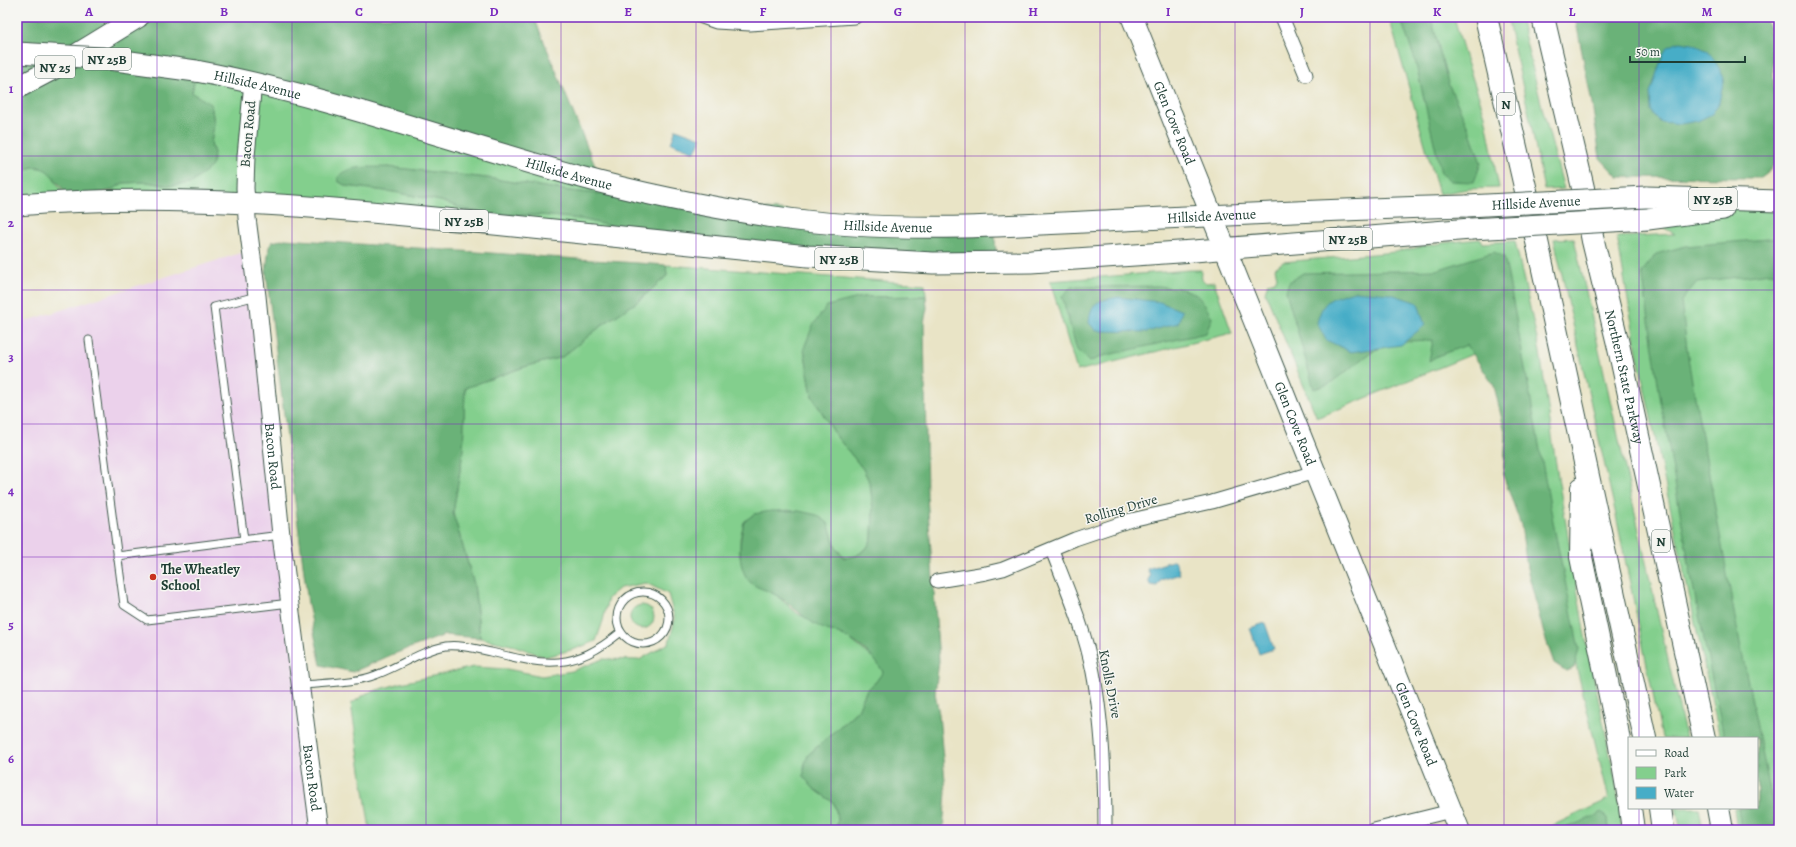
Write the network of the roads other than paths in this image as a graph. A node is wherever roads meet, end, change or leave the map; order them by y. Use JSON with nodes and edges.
{"nodes":[{"id":1,"x":138,"y":17,"type":"edge"},
{"id":2,"x":702,"y":17,"type":"edge"},
{"id":3,"x":855,"y":17,"type":"edge"},
{"id":4,"x":1132,"y":17,"type":"edge"},
{"id":5,"x":1282,"y":17,"type":"edge"},
{"id":6,"x":1486,"y":17,"type":"edge"},
{"id":7,"x":1543,"y":17,"type":"edge"},
{"id":8,"x":17,"y":53,"type":"edge"},
{"id":9,"x":1306,"y":75,"type":"dead end"},
{"id":10,"x":253,"y":82,"type":"junction"},
{"id":11,"x":17,"y":88,"type":"edge"},
{"id":12,"x":1779,"y":201,"type":"edge"},
{"id":13,"x":246,"y":202,"type":"junction"},
{"id":14,"x":17,"y":205,"type":"edge"},
{"id":15,"x":1212,"y":216,"type":"junction"},
{"id":16,"x":1225,"y":249,"type":"junction"},
{"id":17,"x":257,"y":296,"type":"junction"},
{"id":18,"x":89,"y":340,"type":"dead end"},
{"id":19,"x":1582,"y":447,"type":"junction"},
{"id":20,"x":1315,"y":472,"type":"junction"},
{"id":21,"x":280,"y":535,"type":"junction"},
{"id":22,"x":244,"y":540,"type":"junction"},
{"id":23,"x":1052,"y":550,"type":"junction"},
{"id":24,"x":117,"y":556,"type":"junction"},
{"id":25,"x":937,"y":581,"type":"dead end"},
{"id":26,"x":290,"y":603,"type":"junction"},
{"id":27,"x":621,"y":632,"type":"junction"},
{"id":28,"x":301,"y":685,"type":"junction"},
{"id":29,"x":1645,"y":737,"type":"edge"},
{"id":30,"x":1704,"y":737,"type":"edge"},
{"id":31,"x":1628,"y":793,"type":"edge"},
{"id":32,"x":1630,"y":809,"type":"edge"},
{"id":33,"x":1660,"y":809,"type":"edge"},
{"id":34,"x":1718,"y":809,"type":"edge"},
{"id":35,"x":1455,"y":821,"type":"edge"},
{"id":36,"x":320,"y":830,"type":"edge"},
{"id":37,"x":1105,"y":830,"type":"edge"},
{"id":38,"x":1374,"y":830,"type":"edge"},
{"id":39,"x":1633,"y":830,"type":"edge"},
{"id":40,"x":1663,"y":830,"type":"edge"},
{"id":41,"x":1722,"y":830,"type":"edge"}],
"edges":[{"from":1,"to":11,"type":"main road","number":"NY 25"},
{"from":2,"to":3,"type":"street"},
{"from":4,"to":15,"type":"main road","name":"Glen Cove Road"},
{"from":5,"to":9,"type":"street"},
{"from":6,"to":19,"type":"highway","number":"N"},
{"from":7,"to":30,"type":"highway","name":"Northern State Parkway","number":"N"},
{"from":8,"to":10,"type":"main road","name":"Hillside Avenue","number":"NY 25B","bridge":true},
{"from":10,"to":13,"type":"street","name":"Bacon Road"},
{"from":10,"to":15,"type":"main road","name":"Hillside Avenue","number":"NY 25B"},
{"from":12,"to":15,"type":"main road","name":"Hillside Avenue","number":"NY 25B","bridge":true},
{"from":12,"to":16,"type":"main road","name":"Hillside Avenue","number":"NY 25B","bridge":true},
{"from":13,"to":14,"type":"main road","name":"Hillside Avenue","number":"NY 25B"},
{"from":13,"to":16,"type":"main road","name":"Hillside Avenue","number":"NY 25B"},
{"from":13,"to":17,"type":"street","name":"Bacon Road"},
{"from":15,"to":16,"type":"main road","name":"Glen Cove Road"},
{"from":16,"to":20,"type":"main road","name":"Glen Cove Road"},
{"from":17,"to":21,"type":"street","name":"Bacon Road"},
{"from":17,"to":22,"type":"lane"},
{"from":18,"to":24,"type":"lane"},
{"from":19,"to":29,"type":"highway","number":"N"},
{"from":19,"to":31,"type":"highway"},
{"from":20,"to":23,"type":"street","name":"Rolling Drive"},
{"from":20,"to":35,"type":"main road","name":"Glen Cove Road"},
{"from":21,"to":22,"type":"lane"},
{"from":21,"to":26,"type":"street","name":"Bacon Road"},
{"from":22,"to":24,"type":"lane"},
{"from":23,"to":25,"type":"street","name":"Rolling Drive"},
{"from":23,"to":37,"type":"street","name":"Knolls Drive"},
{"from":24,"to":26,"type":"lane"},
{"from":26,"to":28,"type":"street","name":"Bacon Road"},
{"from":27,"to":27,"type":"lane"},
{"from":27,"to":28,"type":"lane"},
{"from":28,"to":36,"type":"street","name":"Bacon Road"},
{"from":32,"to":39,"type":"highway"},
{"from":33,"to":40,"type":"highway"},
{"from":34,"to":41,"type":"highway"},
{"from":35,"to":38,"type":"street"}]}
